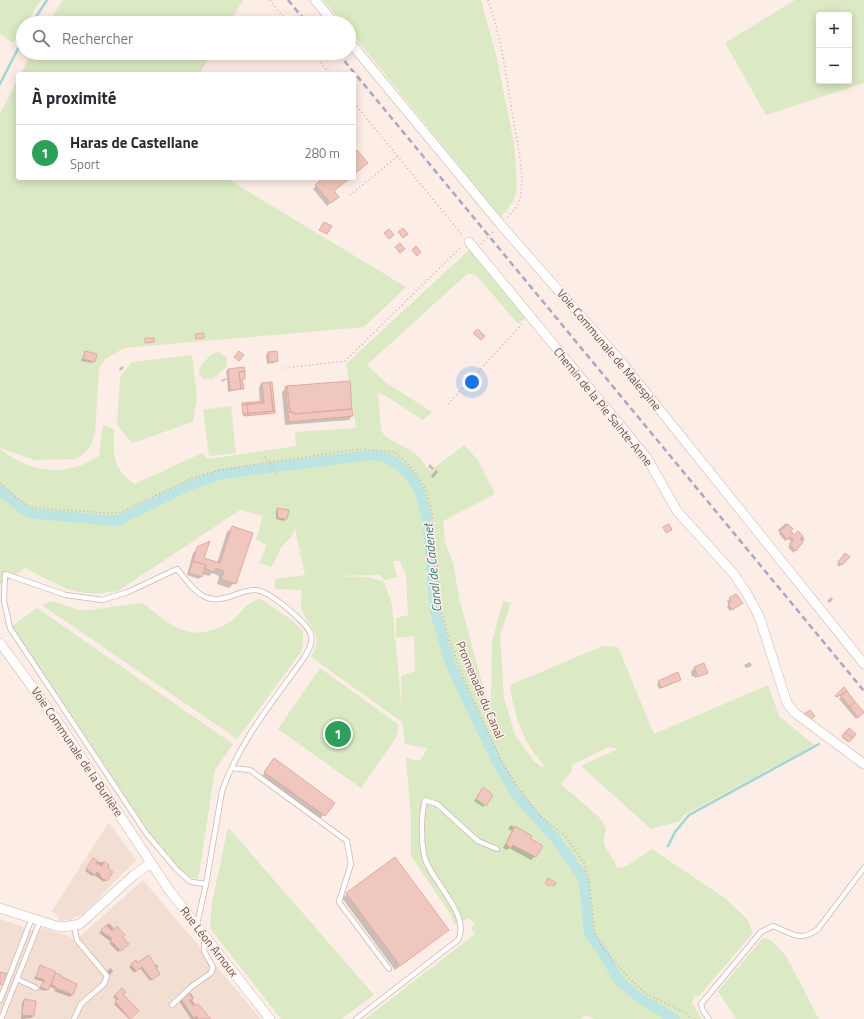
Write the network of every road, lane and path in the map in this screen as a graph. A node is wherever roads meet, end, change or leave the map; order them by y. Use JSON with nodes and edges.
{"nodes":[{"id":1,"x":270,"y":0,"type":"edge"},
{"id":2,"x":315,"y":0,"type":"edge"},
{"id":3,"x":488,"y":0,"type":"edge"},
{"id":4,"x":283,"y":16,"type":"edge"},
{"id":5,"x":328,"y":16,"type":"edge"},
{"id":6,"x":356,"y":49,"type":"edge"},
{"id":7,"x":319,"y":60,"type":"edge"},
{"id":8,"x":328,"y":72,"type":"edge"},
{"id":9,"x":356,"y":104,"type":"edge"},
{"id":10,"x":398,"y":156,"type":"junction"},
{"id":11,"x":350,"y":196,"type":"dead end"},
{"id":12,"x":501,"y":224,"type":"junction"},
{"id":13,"x":469,"y":242,"type":"junction"},
{"id":14,"x":533,"y":320,"type":"junction"},
{"id":15,"x":285,"y":368,"type":"dead end"},
{"id":16,"x":448,"y":404,"type":"dead end"},
{"id":17,"x":265,"y":457,"type":"dead end"},
{"id":18,"x":269,"y":462,"type":"junction"},
{"id":19,"x":277,"y":475,"type":"dead end"},
{"id":20,"x":0,"y":483,"type":"edge"},
{"id":21,"x":0,"y":643,"type":"edge"},
{"id":22,"x":864,"y":664,"type":"edge"},
{"id":23,"x":864,"y":764,"type":"edge"},
{"id":24,"x":232,"y":768,"type":"junction"},
{"id":25,"x":497,"y":849,"type":"dead end"},
{"id":26,"x":151,"y":863,"type":"junction"},
{"id":27,"x":864,"y":868,"type":"edge"},
{"id":28,"x":206,"y":884,"type":"junction"},
{"id":29,"x":0,"y":908,"type":"edge"},
{"id":30,"x":36,"y":919,"type":"junction"},
{"id":31,"x":74,"y":926,"type":"junction"},
{"id":32,"x":196,"y":926,"type":"junction"},
{"id":33,"x":204,"y":935,"type":"junction"},
{"id":34,"x":389,"y":969,"type":"dead end"},
{"id":35,"x":16,"y":979,"type":"junction"},
{"id":36,"x":36,"y":988,"type":"dead end"},
{"id":37,"x":0,"y":1000,"type":"edge"},
{"id":38,"x":172,"y":1005,"type":"dead end"},
{"id":39,"x":1,"y":1019,"type":"edge"},
{"id":40,"x":74,"y":1019,"type":"edge"},
{"id":41,"x":270,"y":1019,"type":"edge"},
{"id":42,"x":356,"y":1019,"type":"edge"},
{"id":43,"x":692,"y":1019,"type":"edge"},
{"id":44,"x":709,"y":1019,"type":"edge"}],
"edges":[{"from":1,"to":4,"type":"path"},
{"from":2,"to":5,"type":"street"},
{"from":3,"to":12,"type":"path"},
{"from":6,"to":12,"type":"street","name":"Voie Communale de Malespine"},
{"from":7,"to":8,"type":"path"},
{"from":9,"to":10,"type":"path"},
{"from":10,"to":11,"type":"path"},
{"from":10,"to":13,"type":"path"},
{"from":12,"to":13,"type":"path"},
{"from":12,"to":22,"type":"street","name":"Voie Communale de Malespine"},
{"from":13,"to":14,"type":"street","name":"Chemin de la Pie Sainte-Anne"},
{"from":13,"to":15,"type":"path"},
{"from":14,"to":16,"type":"path"},
{"from":14,"to":23,"type":"street","name":"Chemin de la Pie Sainte-Anne"},
{"from":17,"to":18,"type":"path","bridge":true},
{"from":18,"to":19,"type":"path","bridge":true},
{"from":18,"to":20,"type":"path","name":"Promenade du Canal"},
{"from":18,"to":43,"type":"path","name":"Promenade du Canal"},
{"from":21,"to":26,"type":"street","name":"Voie Communale de la Burlière"},
{"from":24,"to":28,"type":"lane"},
{"from":24,"to":28,"type":"lane"},
{"from":24,"to":34,"type":"lane"},
{"from":25,"to":42,"type":"lane"},
{"from":26,"to":31,"type":"street"},
{"from":26,"to":32,"type":"street","name":"Rue Léon Arnoux"},
{"from":27,"to":44,"type":"lane"},
{"from":28,"to":32,"type":"lane"},
{"from":29,"to":30,"type":"street"},
{"from":30,"to":31,"type":"street"},
{"from":30,"to":35,"type":"lane"},
{"from":30,"to":37,"type":"lane"},
{"from":31,"to":40,"type":"lane"},
{"from":32,"to":33,"type":"street","name":"Rue Léon Arnoux"},
{"from":33,"to":38,"type":"lane"},
{"from":33,"to":41,"type":"street","name":"Rue Léon Arnoux"},
{"from":35,"to":36,"type":"lane"},
{"from":35,"to":39,"type":"lane"}]}
